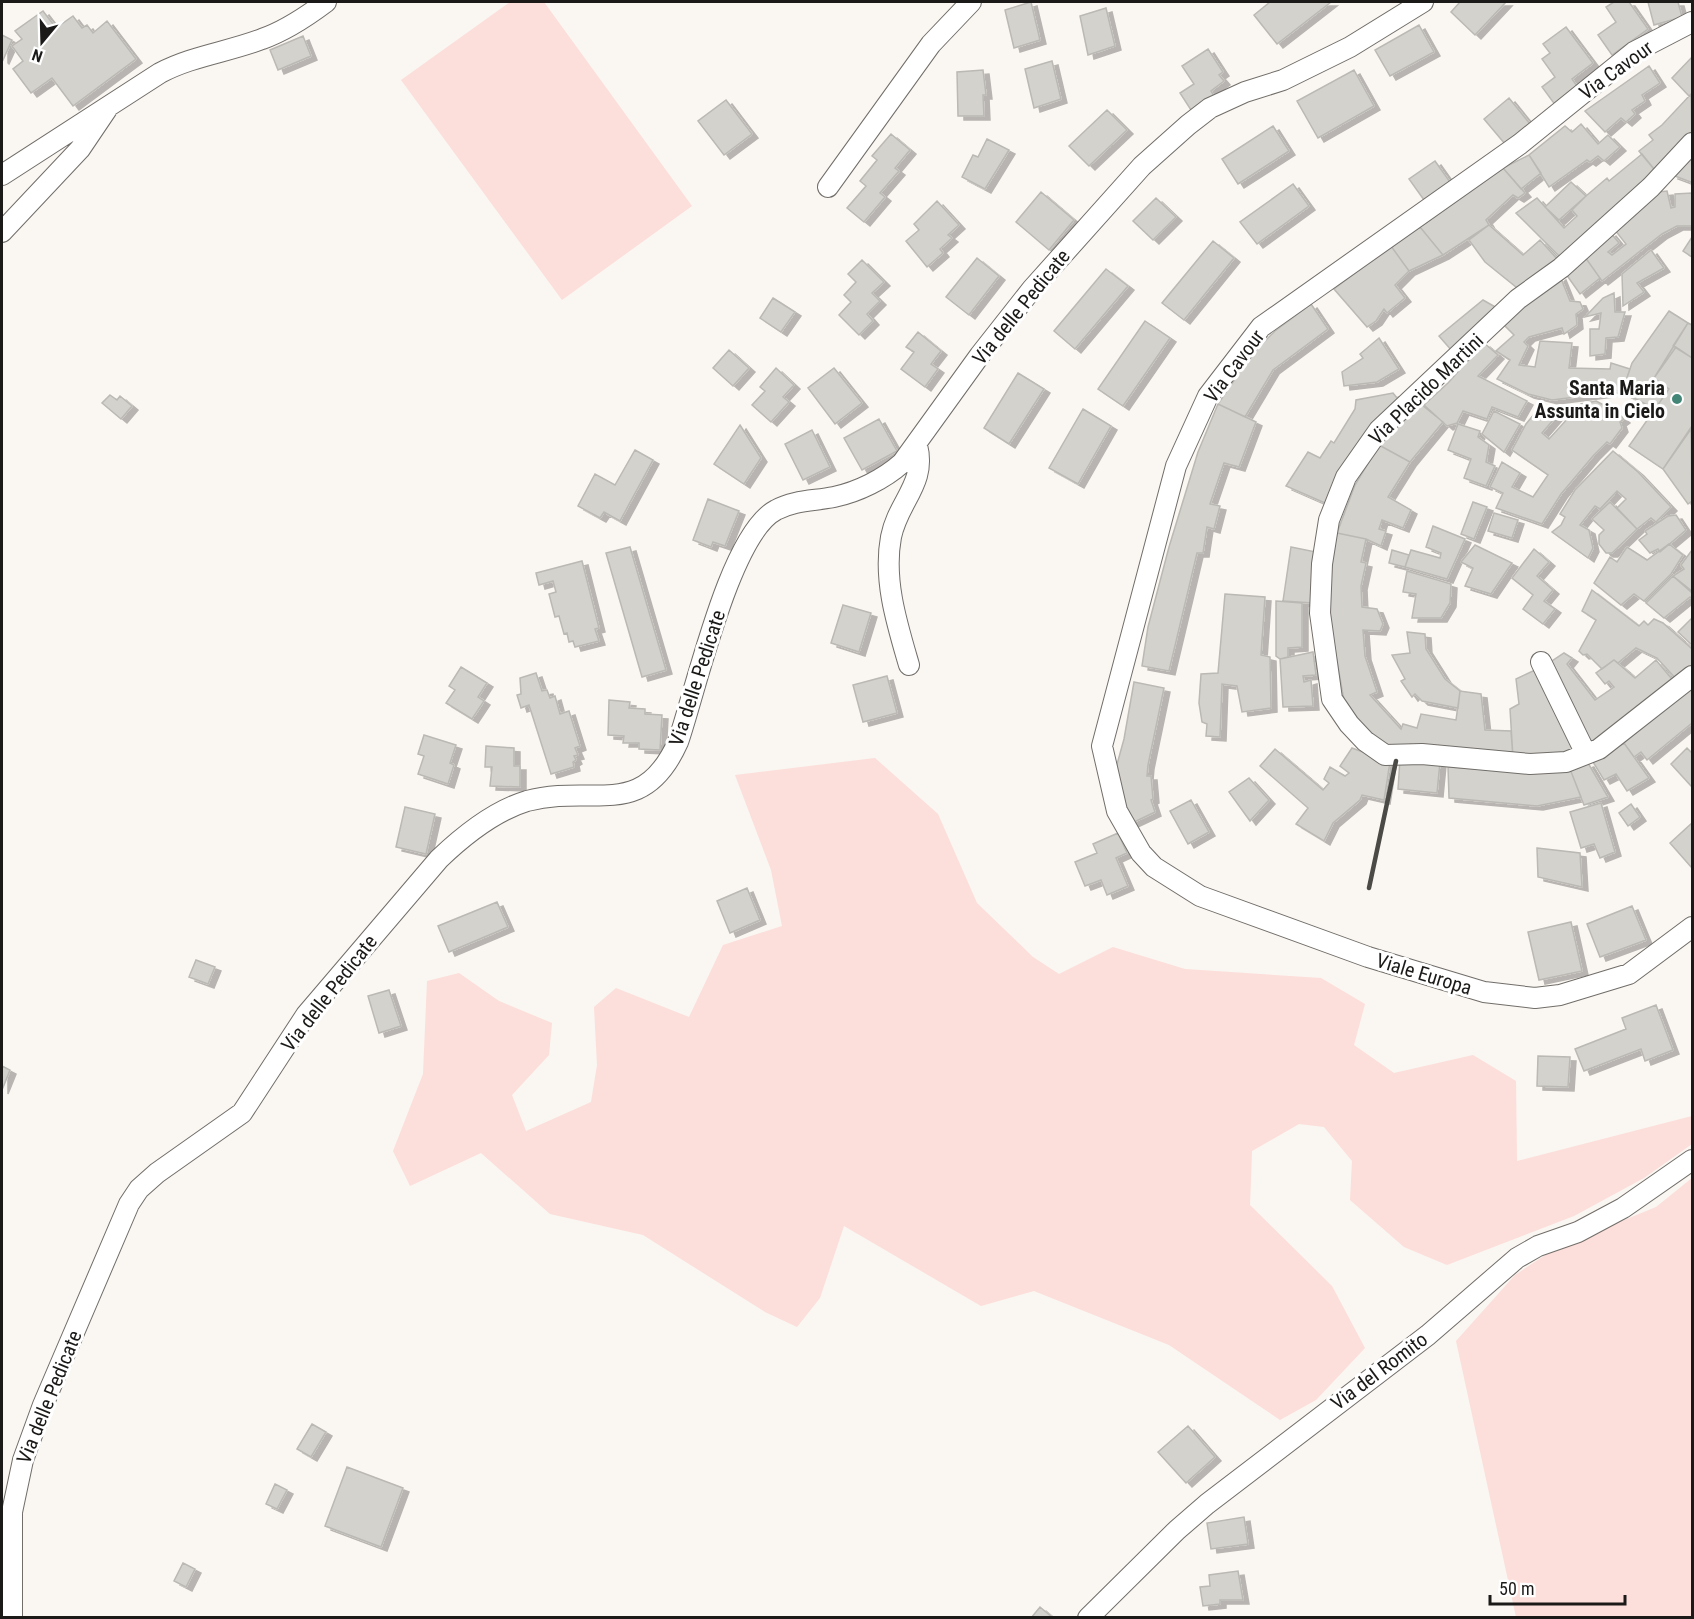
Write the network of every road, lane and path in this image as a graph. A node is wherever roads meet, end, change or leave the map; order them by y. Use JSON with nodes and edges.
{"nodes":[{"id":1,"x":326,"y":2,"type":"edge"},
{"id":2,"x":971,"y":2,"type":"edge"},
{"id":3,"x":1423,"y":2,"type":"edge"},
{"id":4,"x":1692,"y":21,"type":"edge"},
{"id":5,"x":109,"y":105,"type":"junction"},
{"id":6,"x":1692,"y":143,"type":"edge"},
{"id":7,"x":2,"y":175,"type":"edge"},
{"id":8,"x":828,"y":187,"type":"dead end"},
{"id":9,"x":2,"y":232,"type":"edge"},
{"id":10,"x":917,"y":445,"type":"junction"},
{"id":11,"x":1541,"y":662,"type":"dead end"},
{"id":12,"x":909,"y":665,"type":"dead end"},
{"id":13,"x":1692,"y":676,"type":"edge"},
{"id":14,"x":1586,"y":754,"type":"junction"},
{"id":15,"x":1154,"y":867,"type":"joint"},
{"id":16,"x":1692,"y":927,"type":"edge"},
{"id":17,"x":1692,"y":1160,"type":"edge"},
{"id":18,"x":12,"y":1617,"type":"edge"},
{"id":19,"x":1088,"y":1617,"type":"edge"}],
"edges":[{"from":1,"to":5,"type":"street"},
{"from":2,"to":8,"type":"street"},
{"from":3,"to":10,"type":"street","name":"Via delle Pedicate"},
{"from":4,"to":15,"type":"street","name":"Via Cavour"},
{"from":5,"to":7,"type":"street"},
{"from":5,"to":9,"type":"street"},
{"from":6,"to":14,"type":"street","name":"Via Placido Martini"},
{"from":10,"to":12,"type":"street"},
{"from":10,"to":18,"type":"street","name":"Via delle Pedicate"},
{"from":11,"to":14,"type":"street"},
{"from":13,"to":14,"type":"street","name":"Via Placido Martini"},
{"from":15,"to":16,"type":"street","name":"Viale Europa"},
{"from":17,"to":19,"type":"street","name":"Via del Romito"}]}
